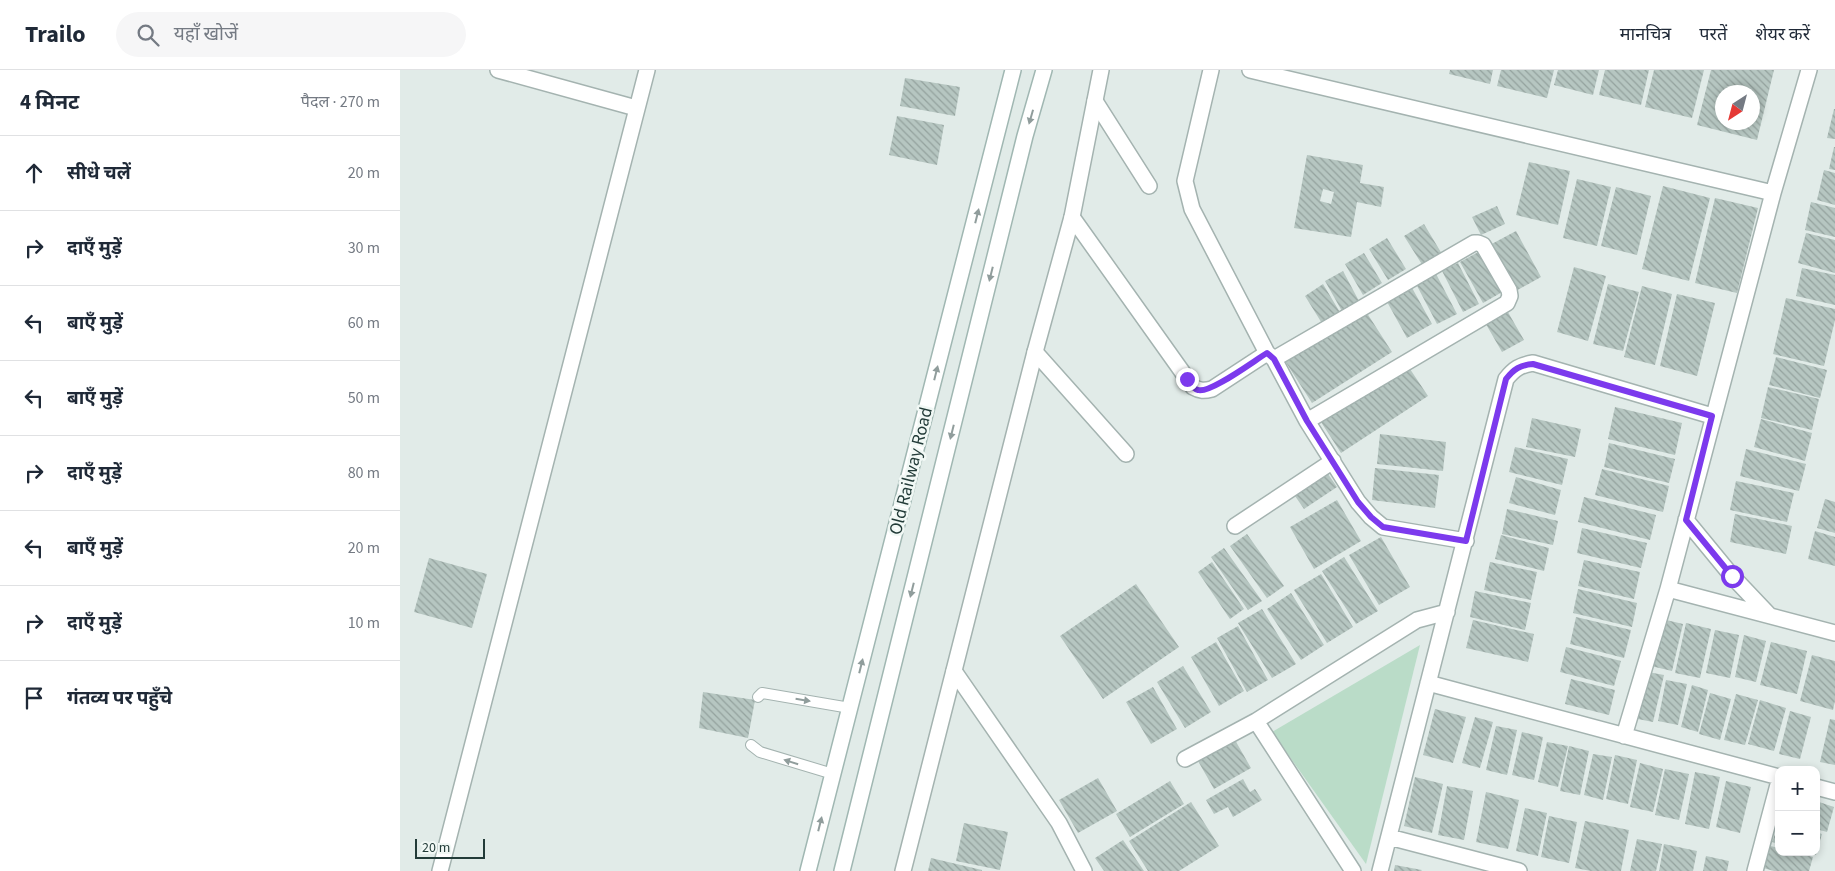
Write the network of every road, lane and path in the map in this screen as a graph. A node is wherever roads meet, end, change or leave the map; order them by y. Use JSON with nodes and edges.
{"nodes":[{"id":1,"x":498,"y":70,"type":"edge"},
{"id":2,"x":647,"y":70,"type":"edge"},
{"id":3,"x":1014,"y":70,"type":"edge"},
{"id":4,"x":1044,"y":70,"type":"edge"},
{"id":5,"x":1101,"y":70,"type":"edge"},
{"id":6,"x":1211,"y":70,"type":"edge"},
{"id":7,"x":1250,"y":70,"type":"edge"},
{"id":8,"x":1809,"y":70,"type":"edge"},
{"id":9,"x":1303,"y":76,"type":"edge"},
{"id":10,"x":1095,"y":101,"type":"junction"},
{"id":11,"x":636,"y":108,"type":"junction"},
{"id":12,"x":1150,"y":186,"type":"dead end"},
{"id":13,"x":1773,"y":193,"type":"junction"},
{"id":14,"x":1072,"y":217,"type":"junction"},
{"id":15,"x":1035,"y":352,"type":"junction"},
{"id":16,"x":1271,"y":356,"type":"junction"},
{"id":17,"x":1712,"y":416,"type":"junction"},
{"id":18,"x":1307,"y":421,"type":"junction"},
{"id":19,"x":1126,"y":454,"type":"dead end"},
{"id":20,"x":1333,"y":461,"type":"junction"},
{"id":21,"x":1686,"y":520,"type":"junction"},
{"id":22,"x":1235,"y":526,"type":"dead end"},
{"id":23,"x":1466,"y":541,"type":"junction"},
{"id":24,"x":1668,"y":589,"type":"junction"},
{"id":25,"x":1447,"y":612,"type":"junction"},
{"id":26,"x":1769,"y":615,"type":"junction"},
{"id":27,"x":1835,"y":633,"type":"edge"},
{"id":28,"x":954,"y":671,"type":"junction"},
{"id":29,"x":1428,"y":683,"type":"junction"},
{"id":30,"x":758,"y":697,"type":"dead end"},
{"id":31,"x":850,"y":708,"type":"junction"},
{"id":32,"x":1256,"y":721,"type":"junction"},
{"id":33,"x":1624,"y":736,"type":"junction"},
{"id":34,"x":752,"y":745,"type":"dead end"},
{"id":35,"x":1186,"y":759,"type":"dead end"},
{"id":36,"x":833,"y":774,"type":"junction"},
{"id":37,"x":1775,"y":776,"type":"edge"},
{"id":38,"x":1820,"y":788,"type":"edge"},
{"id":39,"x":1835,"y":792,"type":"edge"},
{"id":40,"x":1775,"y":796,"type":"edge"},
{"id":41,"x":1388,"y":837,"type":"junction"},
{"id":42,"x":440,"y":871,"type":"edge"},
{"id":43,"x":808,"y":871,"type":"edge"},
{"id":44,"x":842,"y":871,"type":"edge"},
{"id":45,"x":903,"y":871,"type":"edge"},
{"id":46,"x":1084,"y":871,"type":"edge"},
{"id":47,"x":1353,"y":871,"type":"edge"},
{"id":48,"x":1380,"y":871,"type":"edge"},
{"id":49,"x":1519,"y":871,"type":"edge"},
{"id":50,"x":1755,"y":871,"type":"edge"}],
"edges":[{"from":1,"to":11,"type":"street"},
{"from":2,"to":11,"type":"street"},
{"from":31,"to":3,"type":"street","name":"Old Railway Road","one_way":true},
{"from":4,"to":44,"type":"street","name":"Old Railway Road","one_way":true},
{"from":5,"to":10,"type":"street"},
{"from":6,"to":16,"type":"street"},
{"from":7,"to":9,"type":"street"},
{"from":8,"to":13,"type":"street"},
{"from":9,"to":13,"type":"street"},
{"from":10,"to":12,"type":"street"},
{"from":10,"to":14,"type":"street"},
{"from":11,"to":42,"type":"street"},
{"from":13,"to":17,"type":"street"},
{"from":14,"to":15,"type":"street"},
{"from":14,"to":16,"type":"street"},
{"from":15,"to":19,"type":"street"},
{"from":15,"to":28,"type":"street"},
{"from":16,"to":18,"type":"street"},
{"from":16,"to":18,"type":"street"},
{"from":17,"to":21,"type":"street"},
{"from":17,"to":23,"type":"street"},
{"from":18,"to":20,"type":"street"},
{"from":20,"to":22,"type":"street"},
{"from":20,"to":23,"type":"street"},
{"from":21,"to":24,"type":"street"},
{"from":21,"to":26,"type":"street"},
{"from":23,"to":25,"type":"street"},
{"from":24,"to":26,"type":"street"},
{"from":24,"to":33,"type":"street"},
{"from":25,"to":29,"type":"street"},
{"from":25,"to":32,"type":"street"},
{"from":26,"to":27,"type":"street"},
{"from":28,"to":45,"type":"street"},
{"from":28,"to":46,"type":"street"},
{"from":29,"to":33,"type":"street"},
{"from":29,"to":41,"type":"street"},
{"from":30,"to":31,"type":"lane","one_way":true},
{"from":31,"to":36,"type":"street","name":"Old Railway Road"},
{"from":32,"to":35,"type":"street"},
{"from":32,"to":47,"type":"street"},
{"from":33,"to":37,"type":"street"},
{"from":36,"to":34,"type":"lane","one_way":true},
{"from":43,"to":36,"type":"street","name":"Old Railway Road","one_way":true},
{"from":38,"to":39,"type":"street"},
{"from":40,"to":50,"type":"street"},
{"from":41,"to":48,"type":"street"},
{"from":41,"to":49,"type":"street"}]}
